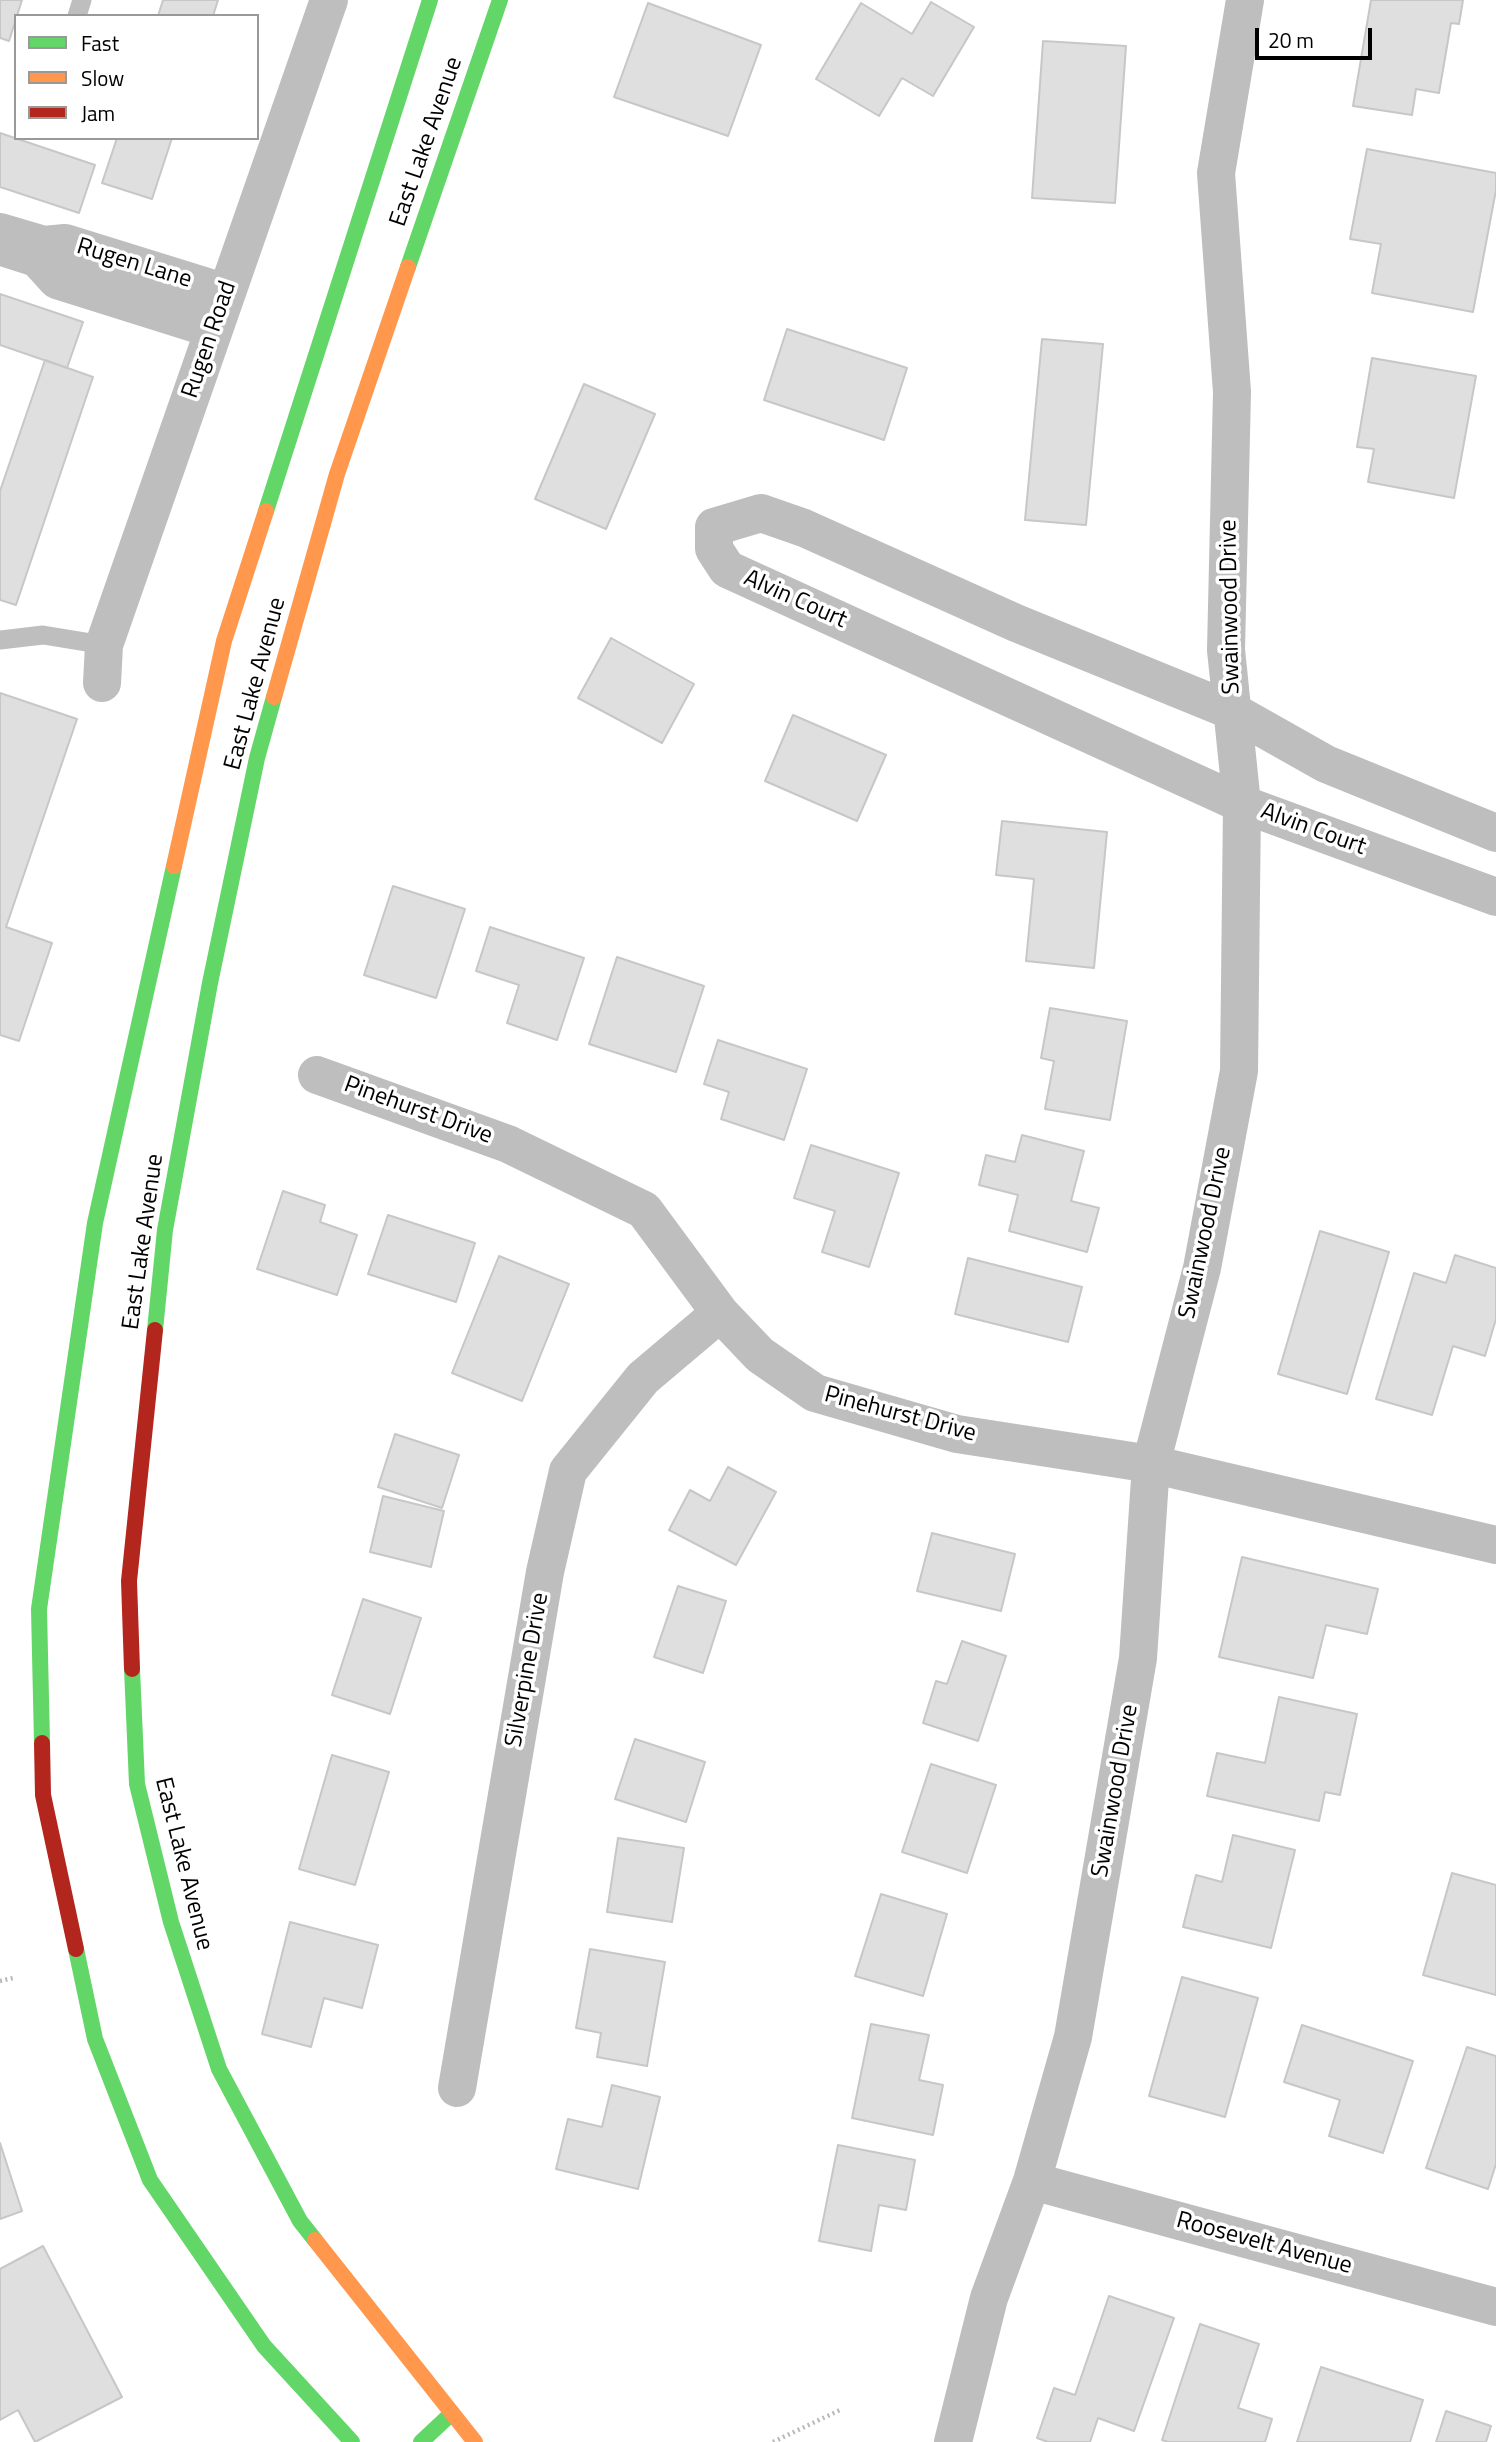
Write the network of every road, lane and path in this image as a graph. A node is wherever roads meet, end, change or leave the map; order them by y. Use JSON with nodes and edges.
{"nodes":[{"id":1,"x":330,"y":0,"type":"edge"},
{"id":2,"x":430,"y":0,"type":"edge"},
{"id":3,"x":500,"y":0,"type":"edge"},
{"id":4,"x":1245,"y":0,"type":"edge"},
{"id":5,"x":0,"y":232,"type":"edge"},
{"id":6,"x":0,"y":246,"type":"edge"},
{"id":7,"x":226,"y":293,"type":"junction"},
{"id":8,"x":213,"y":330,"type":"junction"},
{"id":9,"x":0,"y":640,"type":"edge"},
{"id":10,"x":104,"y":645,"type":"junction"},
{"id":11,"x":102,"y":683,"type":"dead end"},
{"id":12,"x":1232,"y":711,"type":"junction"},
{"id":13,"x":1242,"y":804,"type":"junction"},
{"id":14,"x":1496,"y":833,"type":"edge"},
{"id":15,"x":1496,"y":897,"type":"edge"},
{"id":16,"x":317,"y":1075,"type":"dead end"},
{"id":17,"x":720,"y":1313,"type":"junction"},
{"id":18,"x":1151,"y":1464,"type":"junction"},
{"id":19,"x":1496,"y":1545,"type":"edge"},
{"id":20,"x":13,"y":1978,"type":"dead end"},
{"id":21,"x":0,"y":1981,"type":"edge"},
{"id":22,"x":457,"y":2088,"type":"dead end"},
{"id":23,"x":1032,"y":2181,"type":"junction"},
{"id":24,"x":1496,"y":2307,"type":"edge"},
{"id":25,"x":840,"y":2410,"type":"dead end"},
{"id":26,"x":452,"y":2413,"type":"junction"},
{"id":27,"x":352,"y":2442,"type":"edge"},
{"id":28,"x":421,"y":2442,"type":"edge"},
{"id":29,"x":475,"y":2442,"type":"edge"},
{"id":30,"x":773,"y":2442,"type":"edge"},
{"id":31,"x":953,"y":2442,"type":"edge"}],
"edges":[{"from":1,"to":7,"type":"street","name":"Rugen Road"},
{"from":2,"to":27,"type":"main road","name":"East Lake Avenue"},
{"from":3,"to":26,"type":"main road","name":"East Lake Avenue"},
{"from":4,"to":12,"type":"street","name":"Swainwood Drive"},
{"from":5,"to":7,"type":"street","name":"Rugen Lane"},
{"from":6,"to":8,"type":"street","name":"Rugen Lane"},
{"from":7,"to":8,"type":"street","name":"Rugen Road"},
{"from":8,"to":10,"type":"street","name":"Rugen Road"},
{"from":9,"to":10,"type":"lane"},
{"from":10,"to":11,"type":"street","name":"Rugen Road"},
{"from":12,"to":13,"type":"street","name":"Swainwood Drive"},
{"from":12,"to":13,"type":"street","name":"Alvin Court"},
{"from":12,"to":14,"type":"street","name":"Alvin Court"},
{"from":13,"to":15,"type":"street","name":"Alvin Court"},
{"from":13,"to":18,"type":"street","name":"Swainwood Drive"},
{"from":16,"to":17,"type":"street","name":"Pinehurst Drive"},
{"from":17,"to":18,"type":"street","name":"Pinehurst Drive"},
{"from":17,"to":22,"type":"street","name":"Silverpine Drive"},
{"from":18,"to":19,"type":"street","name":"Pinehurst Drive"},
{"from":18,"to":23,"type":"street","name":"Swainwood Drive"},
{"from":20,"to":21,"type":"path"},
{"from":23,"to":24,"type":"street","name":"Roosevelt Avenue"},
{"from":23,"to":31,"type":"street","name":"Swainwood Drive"},
{"from":25,"to":30,"type":"path"},
{"from":26,"to":28,"type":"main road"},
{"from":26,"to":29,"type":"main road","name":"East Lake Avenue"}]}
